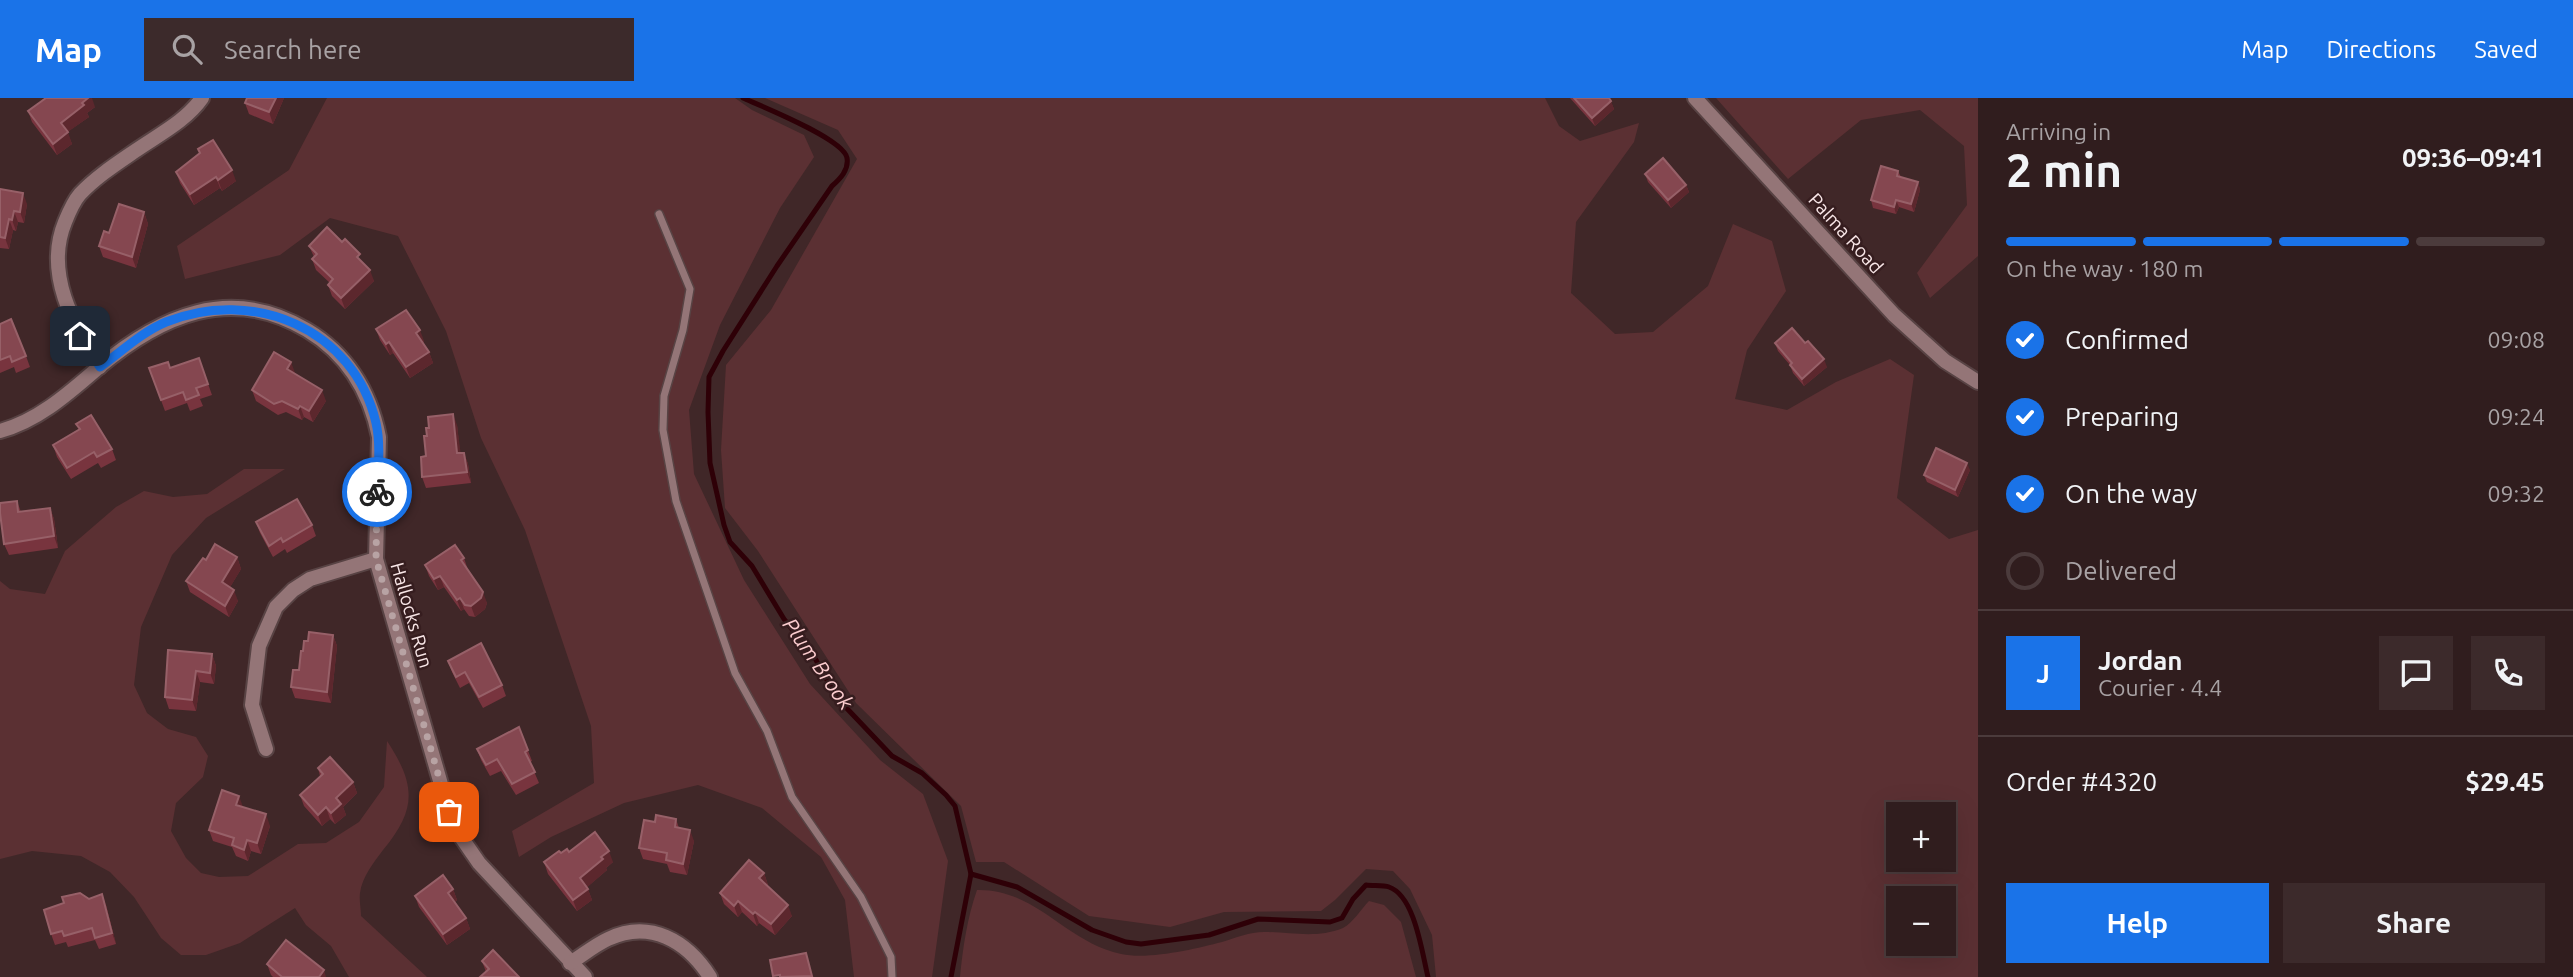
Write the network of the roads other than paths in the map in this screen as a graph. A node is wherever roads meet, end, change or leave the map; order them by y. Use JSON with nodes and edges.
{"nodes":[{"id":1,"x":202,"y":98,"type":"edge"},
{"id":2,"x":1695,"y":98,"type":"edge"},
{"id":3,"x":659,"y":214,"type":"dead end"},
{"id":4,"x":100,"y":367,"type":"junction"},
{"id":5,"x":1978,"y":382,"type":"edge"},
{"id":6,"x":0,"y":431,"type":"edge"},
{"id":7,"x":376,"y":559,"type":"junction"},
{"id":8,"x":266,"y":749,"type":"dead end"},
{"id":9,"x":570,"y":963,"type":"junction"},
{"id":10,"x":585,"y":977,"type":"edge"},
{"id":11,"x":710,"y":977,"type":"edge"},
{"id":12,"x":892,"y":977,"type":"edge"}],
"edges":[{"from":1,"to":4,"type":"street"},
{"from":2,"to":5,"type":"street","name":"Palma Road"},
{"from":3,"to":12,"type":"lane"},
{"from":4,"to":6,"type":"street","name":"Hallocks Run"},
{"from":4,"to":7,"type":"street","name":"Hallocks Run"},
{"from":7,"to":8,"type":"street"},
{"from":7,"to":9,"type":"street","name":"Hallocks Run"},
{"from":9,"to":10,"type":"street","name":"Hallocks Run"},
{"from":9,"to":11,"type":"street"}]}
